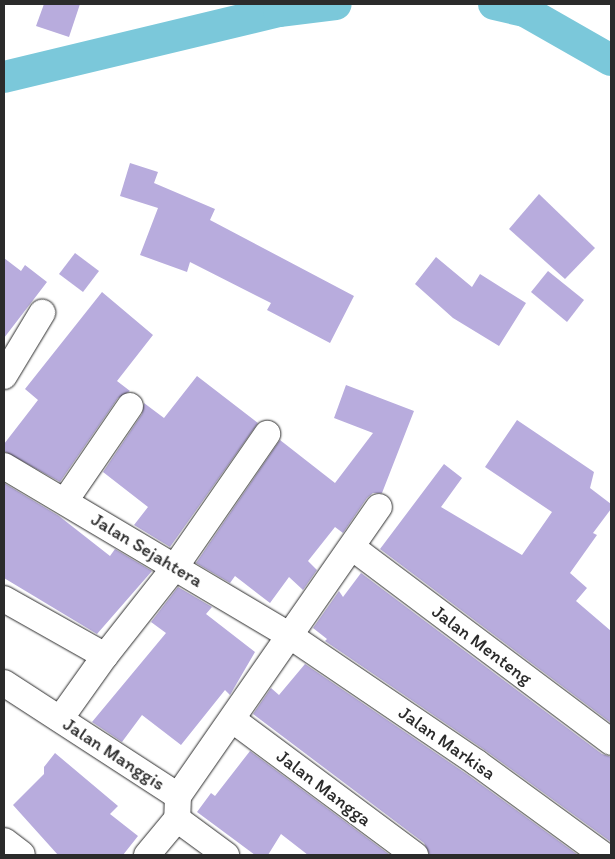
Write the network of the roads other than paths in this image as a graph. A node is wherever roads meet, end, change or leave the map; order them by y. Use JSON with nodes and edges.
{"nodes":[{"id":1,"x":42,"y":313,"type":"dead end"},
{"id":2,"x":4,"y":376,"type":"edge"},
{"id":3,"x":130,"y":406,"type":"dead end"},
{"id":4,"x":268,"y":434,"type":"dead end"},
{"id":5,"x":4,"y":466,"type":"edge"},
{"id":6,"x":65,"y":500,"type":"junction"},
{"id":7,"x":380,"y":507,"type":"dead end"},
{"id":8,"x":353,"y":548,"type":"junction"},
{"id":9,"x":174,"y":567,"type":"junction"},
{"id":10,"x":4,"y":599,"type":"edge"},
{"id":11,"x":289,"y":635,"type":"junction"},
{"id":12,"x":105,"y":656,"type":"junction"},
{"id":13,"x":4,"y":683,"type":"edge"},
{"id":14,"x":60,"y":719,"type":"junction"},
{"id":15,"x":233,"y":720,"type":"junction"},
{"id":16,"x":611,"y":742,"type":"edge"},
{"id":17,"x":177,"y":807,"type":"junction"},
{"id":18,"x":4,"y":842,"type":"edge"},
{"id":19,"x":22,"y":855,"type":"edge"},
{"id":20,"x":147,"y":855,"type":"edge"},
{"id":21,"x":226,"y":855,"type":"edge"},
{"id":22,"x":415,"y":855,"type":"edge"},
{"id":23,"x":603,"y":855,"type":"edge"}],
"edges":[{"from":1,"to":2,"type":"street"},
{"from":3,"to":6,"type":"street"},
{"from":4,"to":9,"type":"street"},
{"from":5,"to":6,"type":"street","name":"Jalan Sejahtera"},
{"from":6,"to":9,"type":"street","name":"Jalan Sejahtera"},
{"from":7,"to":8,"type":"street"},
{"from":8,"to":11,"type":"street"},
{"from":8,"to":16,"type":"street","name":"Jalan Menteng"},
{"from":9,"to":11,"type":"street","name":"Jalan Sejahtera"},
{"from":9,"to":12,"type":"street"},
{"from":10,"to":12,"type":"street"},
{"from":11,"to":15,"type":"street"},
{"from":11,"to":23,"type":"street","name":"Jalan Markisa"},
{"from":12,"to":14,"type":"street"},
{"from":13,"to":14,"type":"street","name":"Jalan Manggis"},
{"from":14,"to":17,"type":"street","name":"Jalan Manggis"},
{"from":15,"to":17,"type":"street"},
{"from":15,"to":22,"type":"street","name":"Jalan Mangga"},
{"from":17,"to":20,"type":"street"},
{"from":17,"to":21,"type":"street","name":"Jalan Manggis"},
{"from":18,"to":19,"type":"street"}]}
